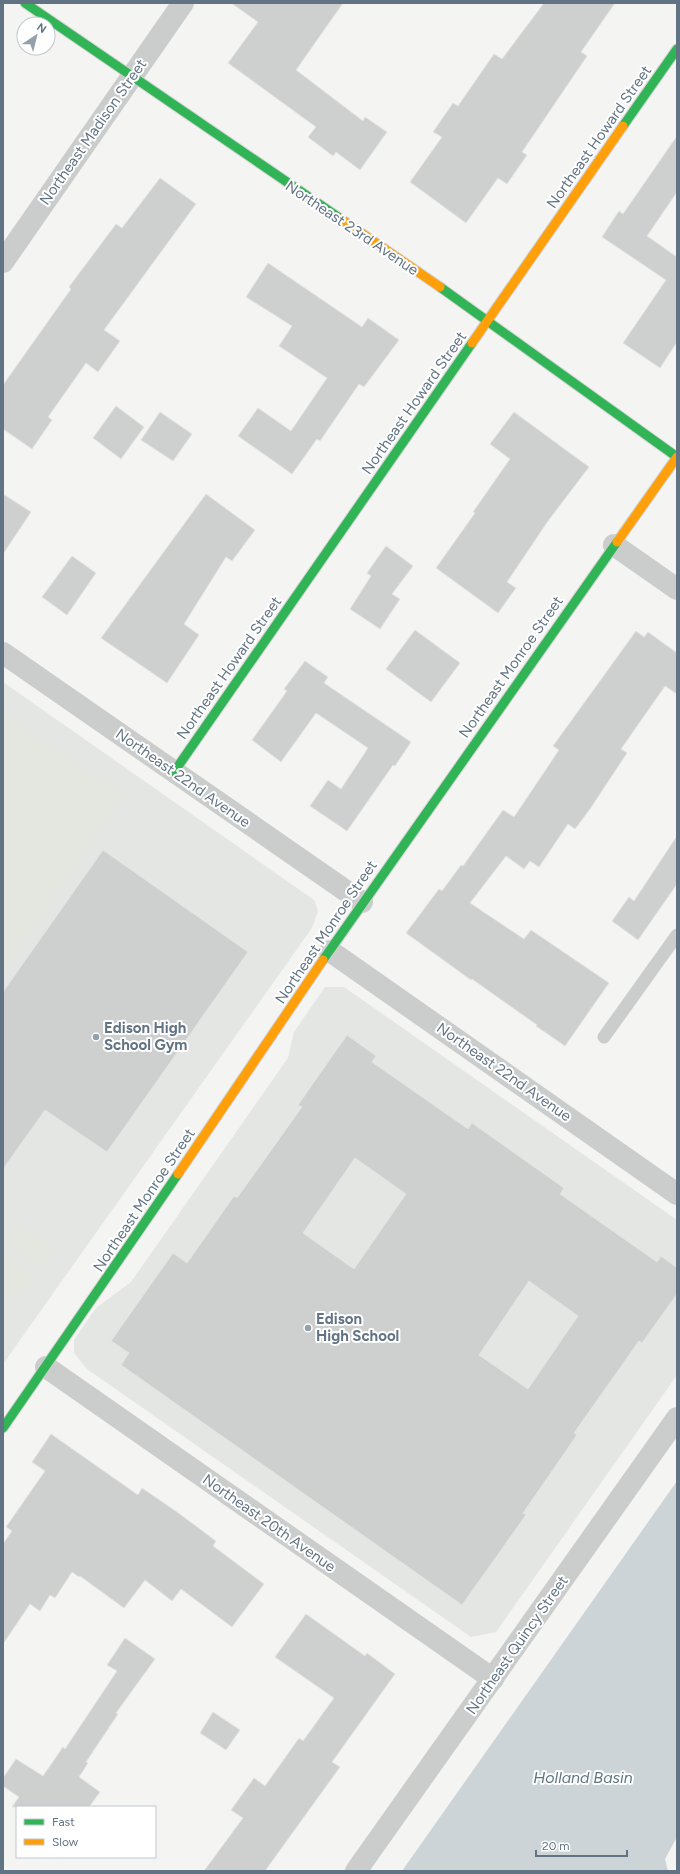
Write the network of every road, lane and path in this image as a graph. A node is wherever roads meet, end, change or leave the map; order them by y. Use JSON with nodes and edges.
{"nodes":[{"id":1,"x":25,"y":3,"type":"edge"},
{"id":2,"x":183,"y":3,"type":"edge"},
{"id":3,"x":677,"y":49,"type":"edge"},
{"id":4,"x":131,"y":77,"type":"junction"},
{"id":5,"x":3,"y":262,"type":"edge"},
{"id":6,"x":489,"y":321,"type":"junction"},
{"id":7,"x":677,"y":457,"type":"edge"},
{"id":8,"x":614,"y":545,"type":"junction"},
{"id":9,"x":677,"y":589,"type":"edge"},
{"id":10,"x":3,"y":653,"type":"edge"},
{"id":11,"x":174,"y":772,"type":"junction"},
{"id":12,"x":362,"y":902,"type":"junction"},
{"id":13,"x":677,"y":935,"type":"edge"},
{"id":14,"x":330,"y":951,"type":"junction"},
{"id":15,"x":604,"y":1037,"type":"dead end"},
{"id":16,"x":677,"y":1194,"type":"edge"},
{"id":17,"x":46,"y":1367,"type":"junction"},
{"id":18,"x":677,"y":1418,"type":"edge"},
{"id":19,"x":3,"y":1428,"type":"edge"},
{"id":20,"x":493,"y":1679,"type":"junction"},
{"id":21,"x":356,"y":1871,"type":"edge"}],
"edges":[{"from":1,"to":4,"type":"street","name":"Northeast 23rd Avenue"},
{"from":2,"to":4,"type":"street","name":"Northeast Madison Street"},
{"from":3,"to":6,"type":"street","name":"Northeast Howard Street"},
{"from":4,"to":5,"type":"street","name":"Northeast Madison Street"},
{"from":4,"to":6,"type":"street","name":"Northeast 23rd Avenue"},
{"from":6,"to":7,"type":"street","name":"Northeast 23rd Avenue"},
{"from":6,"to":11,"type":"street","name":"Northeast Howard Street"},
{"from":7,"to":8,"type":"street","name":"Northeast Monroe Street"},
{"from":8,"to":9,"type":"street"},
{"from":8,"to":12,"type":"street","name":"Northeast Monroe Street"},
{"from":10,"to":11,"type":"street","name":"Northeast 22nd Avenue"},
{"from":11,"to":12,"type":"street","name":"Northeast 22nd Avenue"},
{"from":12,"to":14,"type":"street","name":"Northeast Monroe Street"},
{"from":13,"to":15,"type":"lane"},
{"from":14,"to":16,"type":"street","name":"Northeast 22nd Avenue"},
{"from":14,"to":17,"type":"street","name":"Northeast Monroe Street"},
{"from":17,"to":19,"type":"street","name":"Northeast Monroe Street"},
{"from":17,"to":20,"type":"street","name":"Northeast 20th Avenue"},
{"from":18,"to":20,"type":"street","name":"Northeast Quincy Street"},
{"from":20,"to":21,"type":"street","name":"Northeast Quincy Street"}]}
